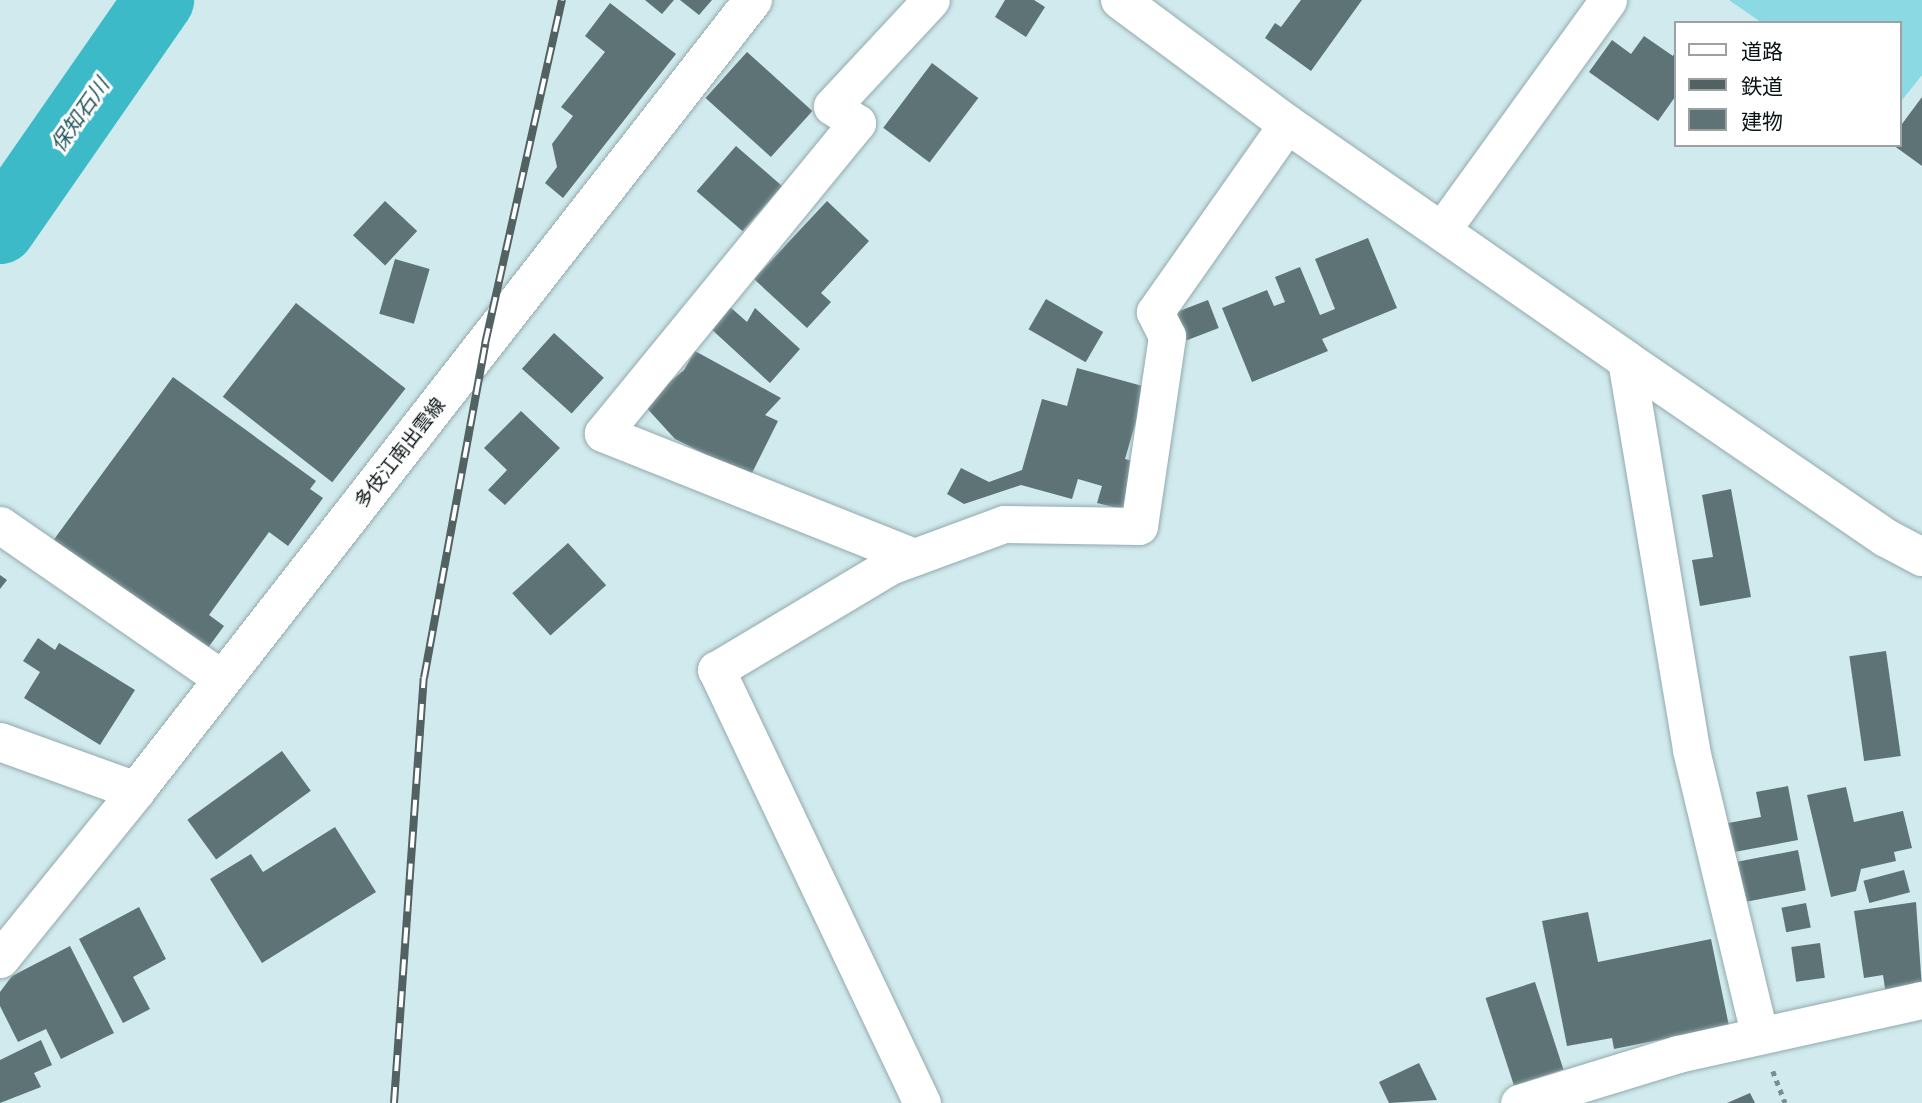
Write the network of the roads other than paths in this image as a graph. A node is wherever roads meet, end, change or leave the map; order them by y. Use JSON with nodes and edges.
{"nodes":[{"id":1,"x":753,"y":0,"type":"edge"},
{"id":2,"x":932,"y":0,"type":"edge"},
{"id":3,"x":1120,"y":0,"type":"edge"},
{"id":4,"x":1608,"y":0,"type":"edge"},
{"id":5,"x":1287,"y":124,"type":"junction"},
{"id":6,"x":1441,"y":231,"type":"junction"},
{"id":7,"x":1626,"y":360,"type":"junction"},
{"id":8,"x":0,"y":525,"type":"edge"},
{"id":9,"x":915,"y":557,"type":"junction"},
{"id":10,"x":1922,"y":557,"type":"edge"},
{"id":11,"x":222,"y":679,"type":"junction"},
{"id":12,"x":0,"y":742,"type":"edge"},
{"id":13,"x":136,"y":791,"type":"junction"},
{"id":14,"x":0,"y":959,"type":"edge"},
{"id":15,"x":1922,"y":1000,"type":"edge"},
{"id":16,"x":1759,"y":1034,"type":"junction"},
{"id":17,"x":922,"y":1103,"type":"edge"},
{"id":18,"x":1519,"y":1103,"type":"edge"}],
"edges":[{"from":1,"to":11,"type":"main road","name":"多伎江南出雲線"},
{"from":2,"to":9,"type":"street"},
{"from":3,"to":5,"type":"main road"},
{"from":4,"to":6,"type":"street"},
{"from":5,"to":6,"type":"main road"},
{"from":5,"to":9,"type":"street"},
{"from":6,"to":7,"type":"main road"},
{"from":7,"to":10,"type":"main road"},
{"from":7,"to":16,"type":"street"},
{"from":8,"to":11,"type":"street"},
{"from":9,"to":17,"type":"street"},
{"from":11,"to":13,"type":"main road","name":"多伎江南出雲線"},
{"from":12,"to":13,"type":"main road"},
{"from":13,"to":14,"type":"street"},
{"from":15,"to":16,"type":"street"},
{"from":16,"to":18,"type":"street"}]}
